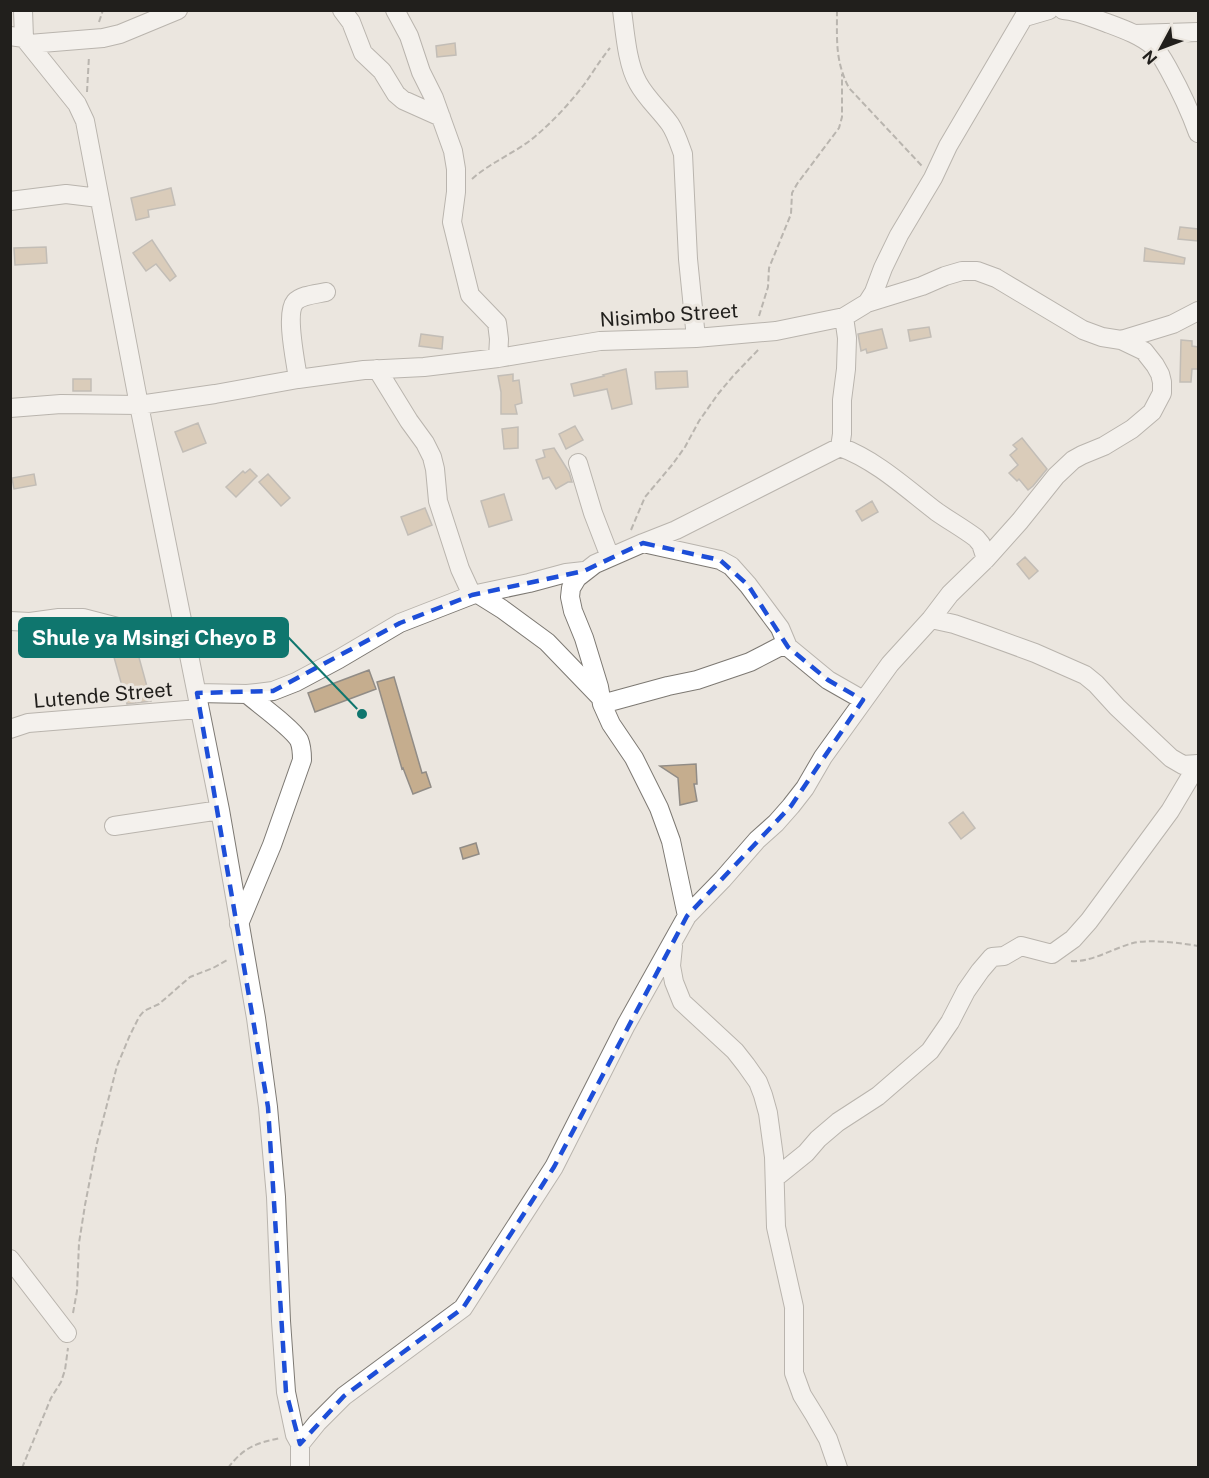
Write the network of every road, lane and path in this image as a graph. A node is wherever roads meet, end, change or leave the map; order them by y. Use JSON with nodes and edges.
{"nodes":[{"id":1,"x":23,"y":10,"type":"edge"},
{"id":2,"x":103,"y":10,"type":"edge"},
{"id":3,"x":178,"y":10,"type":"edge"},
{"id":4,"x":342,"y":10,"type":"edge"},
{"id":5,"x":395,"y":10,"type":"edge"},
{"id":6,"x":622,"y":10,"type":"edge"},
{"id":7,"x":837,"y":10,"type":"edge"},
{"id":8,"x":1049,"y":10,"type":"edge"},
{"id":9,"x":1062,"y":10,"type":"edge"},
{"id":10,"x":1026,"y":14,"type":"edge"},
{"id":11,"x":624,"y":31,"type":"junction"},
{"id":12,"x":1198,"y":32,"type":"edge"},
{"id":13,"x":1134,"y":34,"type":"junction"},
{"id":14,"x":91,"y":38,"type":"junction"},
{"id":15,"x":21,"y":39,"type":"edge"},
{"id":16,"x":842,"y":74,"type":"junction"},
{"id":17,"x":441,"y":117,"type":"junction"},
{"id":18,"x":85,"y":121,"type":"junction"},
{"id":19,"x":1198,"y":133,"type":"edge"},
{"id":20,"x":933,"y":178,"type":"junction"},
{"id":21,"x":456,"y":192,"type":"junction"},
{"id":22,"x":99,"y":198,"type":"junction"},
{"id":23,"x":10,"y":201,"type":"edge"},
{"id":24,"x":326,"y":292,"type":"dead end"},
{"id":25,"x":867,"y":303,"type":"junction"},
{"id":26,"x":1198,"y":311,"type":"edge"},
{"id":27,"x":844,"y":318,"type":"junction"},
{"id":28,"x":776,"y":331,"type":"junction"},
{"id":29,"x":753,"y":332,"type":"junction"},
{"id":30,"x":696,"y":338,"type":"junction"},
{"id":31,"x":1121,"y":340,"type":"junction"},
{"id":32,"x":498,"y":358,"type":"junction"},
{"id":33,"x":377,"y":369,"type":"junction"},
{"id":34,"x":298,"y":379,"type":"junction"},
{"id":35,"x":139,"y":405,"type":"junction"},
{"id":36,"x":10,"y":408,"type":"edge"},
{"id":37,"x":840,"y":447,"type":"junction"},
{"id":38,"x":578,"y":463,"type":"dead end"},
{"id":39,"x":643,"y":543,"type":"junction"},
{"id":40,"x":618,"y":554,"type":"junction"},
{"id":41,"x":986,"y":559,"type":"junction"},
{"id":42,"x":584,"y":571,"type":"junction"},
{"id":43,"x":475,"y":594,"type":"junction"},
{"id":44,"x":931,"y":619,"type":"junction"},
{"id":45,"x":10,"y":621,"type":"edge"},
{"id":46,"x":188,"y":646,"type":"junction"},
{"id":47,"x":788,"y":647,"type":"junction"},
{"id":48,"x":247,"y":694,"type":"junction"},
{"id":49,"x":863,"y":700,"type":"junction"},
{"id":50,"x":198,"y":701,"type":"junction"},
{"id":51,"x":601,"y":701,"type":"junction"},
{"id":52,"x":10,"y":729,"type":"edge"},
{"id":53,"x":1198,"y":764,"type":"edge"},
{"id":54,"x":220,"y":810,"type":"junction"},
{"id":55,"x":114,"y":826,"type":"dead end"},
{"id":56,"x":687,"y":916,"type":"junction"},
{"id":57,"x":239,"y":925,"type":"junction"},
{"id":58,"x":674,"y":940,"type":"junction"},
{"id":59,"x":1198,"y":946,"type":"edge"},
{"id":60,"x":243,"y":950,"type":"junction"},
{"id":61,"x":1052,"y":954,"type":"junction"},
{"id":62,"x":775,"y":1178,"type":"junction"},
{"id":63,"x":10,"y":1259,"type":"edge"},
{"id":64,"x":67,"y":1334,"type":"junction"},
{"id":65,"x":298,"y":1439,"type":"junction"},
{"id":66,"x":22,"y":1467,"type":"edge"},
{"id":67,"x":228,"y":1467,"type":"edge"},
{"id":68,"x":300,"y":1467,"type":"edge"},
{"id":69,"x":838,"y":1467,"type":"edge"}],
"edges":[{"from":1,"to":15,"type":"street"},
{"from":2,"to":14,"type":"path"},
{"from":3,"to":14,"type":"street"},
{"from":4,"to":17,"type":"street"},
{"from":5,"to":17,"type":"street"},
{"from":6,"to":11,"type":"street"},
{"from":7,"to":16,"type":"path"},
{"from":8,"to":10,"type":"street"},
{"from":9,"to":13,"type":"street"},
{"from":10,"to":20,"type":"street"},
{"from":11,"to":21,"type":"path"},
{"from":11,"to":30,"type":"street"},
{"from":12,"to":13,"type":"street"},
{"from":13,"to":19,"type":"street"},
{"from":14,"to":15,"type":"street"},
{"from":14,"to":18,"type":"path"},
{"from":15,"to":18,"type":"street"},
{"from":16,"to":20,"type":"path"},
{"from":16,"to":29,"type":"path"},
{"from":17,"to":21,"type":"street"},
{"from":18,"to":22,"type":"street"},
{"from":20,"to":25,"type":"street"},
{"from":21,"to":32,"type":"street"},
{"from":22,"to":23,"type":"street"},
{"from":22,"to":35,"type":"street"},
{"from":24,"to":34,"type":"street"},
{"from":25,"to":27,"type":"street","name":"Nisimbo Street"},
{"from":25,"to":31,"type":"street","name":"Nisimbo Street"},
{"from":26,"to":31,"type":"street"},
{"from":27,"to":28,"type":"street","name":"Nisimbo Street"},
{"from":27,"to":37,"type":"street"},
{"from":28,"to":29,"type":"street","name":"Nisimbo Street"},
{"from":28,"to":40,"type":"path"},
{"from":29,"to":30,"type":"street","name":"Nisimbo Street"},
{"from":30,"to":32,"type":"street","name":"Nisimbo Street"},
{"from":31,"to":41,"type":"street"},
{"from":32,"to":33,"type":"street","name":"Nisimbo Street"},
{"from":33,"to":34,"type":"street","name":"Nisimbo Street"},
{"from":33,"to":43,"type":"street"},
{"from":34,"to":35,"type":"street","name":"Nisimbo Street"},
{"from":35,"to":36,"type":"street","name":"Nisimbo Street"},
{"from":35,"to":46,"type":"street"},
{"from":37,"to":39,"type":"street"},
{"from":37,"to":41,"type":"street"},
{"from":38,"to":40,"type":"street"},
{"from":39,"to":40,"type":"street"},
{"from":39,"to":47,"type":"street"},
{"from":40,"to":42,"type":"street"},
{"from":41,"to":44,"type":"street"},
{"from":42,"to":43,"type":"street","name":"Lutende Street"},
{"from":42,"to":51,"type":"street"},
{"from":43,"to":48,"type":"street","name":"Lutende Street"},
{"from":43,"to":51,"type":"street"},
{"from":44,"to":49,"type":"street"},
{"from":44,"to":53,"type":"street"},
{"from":45,"to":46,"type":"street"},
{"from":46,"to":50,"type":"street"},
{"from":47,"to":49,"type":"street"},
{"from":47,"to":51,"type":"street"},
{"from":48,"to":50,"type":"street","name":"Lutende Street"},
{"from":48,"to":57,"type":"street"},
{"from":49,"to":56,"type":"street"},
{"from":50,"to":52,"type":"street","name":"Lutende Street"},
{"from":50,"to":54,"type":"street"},
{"from":51,"to":56,"type":"street"},
{"from":53,"to":61,"type":"street"},
{"from":54,"to":55,"type":"street"},
{"from":54,"to":57,"type":"street"},
{"from":56,"to":58,"type":"street"},
{"from":57,"to":60,"type":"street"},
{"from":58,"to":62,"type":"street"},
{"from":58,"to":65,"type":"street"},
{"from":59,"to":61,"type":"path"},
{"from":60,"to":64,"type":"path"},
{"from":60,"to":65,"type":"street"},
{"from":61,"to":62,"type":"street"},
{"from":62,"to":69,"type":"street"},
{"from":63,"to":64,"type":"street"},
{"from":64,"to":66,"type":"path"},
{"from":65,"to":67,"type":"path"},
{"from":65,"to":68,"type":"street"}]}
